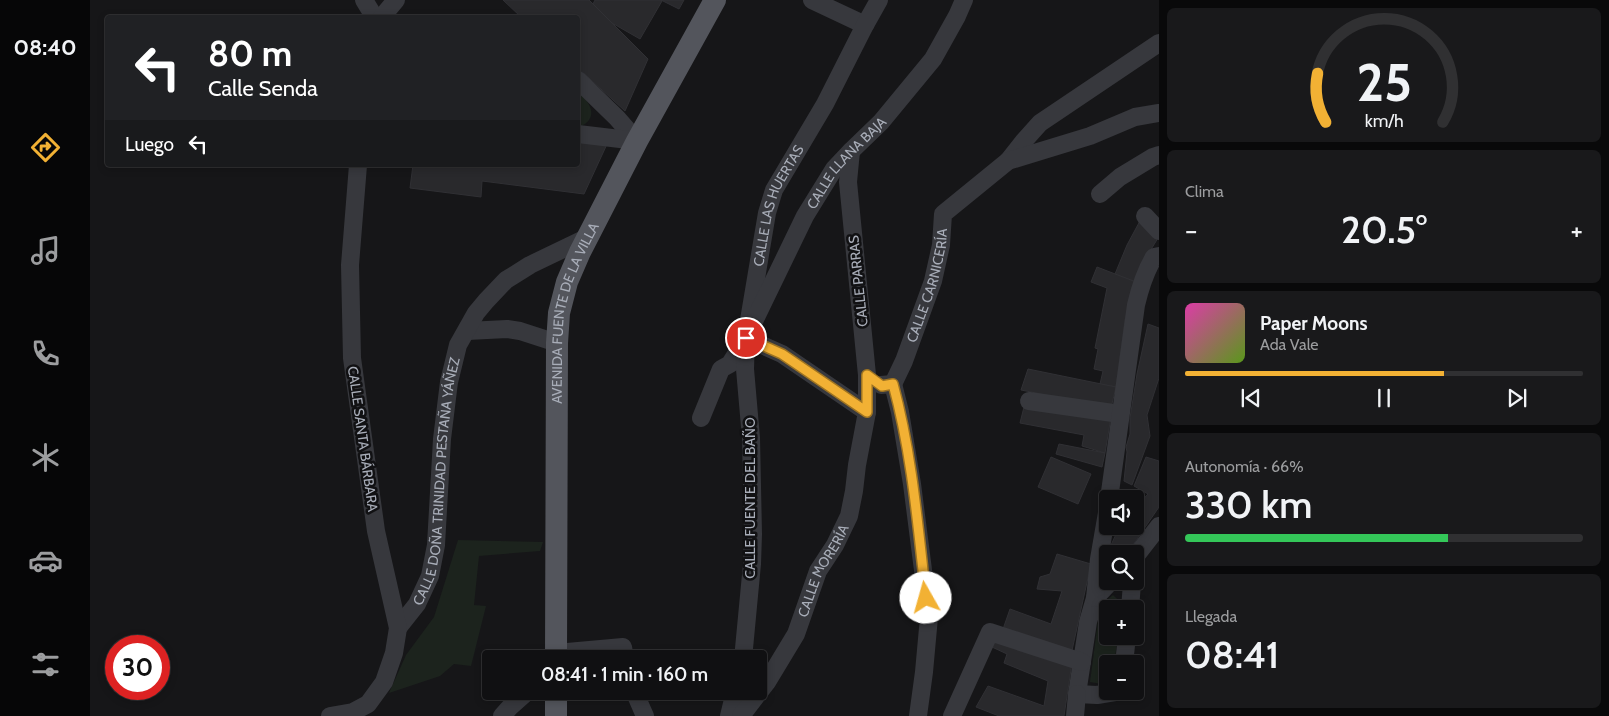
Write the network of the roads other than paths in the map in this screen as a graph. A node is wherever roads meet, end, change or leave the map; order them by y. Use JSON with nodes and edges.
{"nodes":[{"id":1,"x":364,"y":0,"type":"edge"},
{"id":2,"x":396,"y":0,"type":"edge"},
{"id":3,"x":715,"y":0,"type":"edge"},
{"id":4,"x":812,"y":0,"type":"edge"},
{"id":5,"x":879,"y":0,"type":"edge"},
{"id":6,"x":964,"y":0,"type":"edge"},
{"id":7,"x":373,"y":15,"type":"edge"},
{"id":8,"x":384,"y":15,"type":"edge"},
{"id":9,"x":865,"y":25,"type":"junction"},
{"id":10,"x":1159,"y":43,"type":"edge"},
{"id":11,"x":580,"y":82,"type":"edge"},
{"id":12,"x":1159,"y":113,"type":"edge"},
{"id":13,"x":580,"y":134,"type":"edge"},
{"id":14,"x":637,"y":141,"type":"junction"},
{"id":15,"x":851,"y":151,"type":"junction"},
{"id":16,"x":1159,"y":155,"type":"edge"},
{"id":17,"x":1008,"y":161,"type":"junction"},
{"id":18,"x":358,"y":167,"type":"edge"},
{"id":19,"x":1100,"y":194,"type":"dead end"},
{"id":20,"x":1145,"y":216,"type":"dead end"},
{"id":21,"x":1159,"y":231,"type":"edge"},
{"id":22,"x":588,"y":237,"type":"junction"},
{"id":23,"x":1159,"y":256,"type":"edge"},
{"id":24,"x":467,"y":331,"type":"junction"},
{"id":25,"x":746,"y":338,"type":"junction"},
{"id":26,"x":557,"y":343,"type":"junction"},
{"id":27,"x":867,"y":375,"type":"junction"},
{"id":28,"x":893,"y":384,"type":"junction"},
{"id":29,"x":1029,"y":401,"type":"dead end"},
{"id":30,"x":867,"y":412,"type":"junction"},
{"id":31,"x":1120,"y":414,"type":"junction"},
{"id":32,"x":701,"y":418,"type":"dead end"},
{"id":33,"x":1110,"y":490,"type":"edge"},
{"id":34,"x":1159,"y":526,"type":"edge"},
{"id":35,"x":1103,"y":535,"type":"edge"},
{"id":36,"x":1144,"y":545,"type":"edge"},
{"id":37,"x":1103,"y":590,"type":"edge"},
{"id":38,"x":1095,"y":598,"type":"junction"},
{"id":39,"x":398,"y":628,"type":"junction"},
{"id":40,"x":556,"y":650,"type":"edge"},
{"id":41,"x":596,"y":650,"type":"edge"},
{"id":42,"x":624,"y":650,"type":"edge"},
{"id":43,"x":744,"y":650,"type":"edge"},
{"id":44,"x":1082,"y":662,"type":"junction"},
{"id":45,"x":1077,"y":694,"type":"junction"},
{"id":46,"x":1099,"y":695,"type":"edge"},
{"id":47,"x":518,"y":700,"type":"edge"},
{"id":48,"x":556,"y":700,"type":"edge"},
{"id":49,"x":638,"y":700,"type":"edge"},
{"id":50,"x":732,"y":700,"type":"edge"},
{"id":51,"x":368,"y":710,"type":"edge"},
{"id":52,"x":330,"y":716,"type":"edge"},
{"id":53,"x":502,"y":716,"type":"edge"},
{"id":54,"x":556,"y":716,"type":"edge"},
{"id":55,"x":645,"y":716,"type":"edge"},
{"id":56,"x":728,"y":716,"type":"edge"},
{"id":57,"x":741,"y":716,"type":"edge"},
{"id":58,"x":918,"y":716,"type":"edge"},
{"id":59,"x":952,"y":716,"type":"edge"},
{"id":60,"x":1075,"y":716,"type":"edge"}],
"edges":[{"from":1,"to":7,"type":"street"},
{"from":2,"to":8,"type":"street"},
{"from":3,"to":14,"type":"main road","name":"AVENIDA FUENTE DE LA VILLA"},
{"from":4,"to":9,"type":"street"},
{"from":5,"to":9,"type":"street","name":"CALLE LAS HUERTAS"},
{"from":6,"to":15,"type":"street","name":"CALLE LLANA BAJA"},
{"from":9,"to":25,"type":"street","name":"CALLE LAS HUERTAS"},
{"from":10,"to":17,"type":"street"},
{"from":11,"to":14,"type":"street"},
{"from":12,"to":17,"type":"street","name":"CALLE CARNICERÍA"},
{"from":13,"to":14,"type":"street"},
{"from":14,"to":22,"type":"main road","name":"AVENIDA FUENTE DE LA VILLA"},
{"from":15,"to":25,"type":"street","name":"CALLE LLANA BAJA"},
{"from":15,"to":27,"type":"street","name":"CALLE PARRAS"},
{"from":16,"to":19,"type":"street"},
{"from":17,"to":28,"type":"street","name":"CALLE CARNICERÍA"},
{"from":18,"to":39,"type":"street","name":"CALLE SANTA BÁRBARA"},
{"from":20,"to":21,"type":"street"},
{"from":22,"to":24,"type":"street","name":"CALLE DOÑA TRINIDAD PESTAÑA YÁÑEZ"},
{"from":22,"to":26,"type":"main road","name":"AVENIDA FUENTE DE LA VILLA"},
{"from":23,"to":31,"type":"street"},
{"from":24,"to":26,"type":"street"},
{"from":24,"to":39,"type":"street","name":"CALLE DOÑA TRINIDAD PESTAÑA YÁÑEZ"},
{"from":25,"to":30,"type":"street"},
{"from":25,"to":32,"type":"street","name":"CALLE LAS HUERTAS"},
{"from":25,"to":43,"type":"street","name":"CALLE FUENTE DEL BAÑO"},
{"from":26,"to":40,"type":"main road","name":"AVENIDA FUENTE DE LA VILLA"},
{"from":27,"to":28,"type":"street"},
{"from":27,"to":30,"type":"street","name":"CALLE PARRAS"},
{"from":28,"to":58,"type":"street"},
{"from":29,"to":31,"type":"street"},
{"from":30,"to":57,"type":"street","name":"CALLE MORERÍA"},
{"from":31,"to":33,"type":"street"},
{"from":34,"to":36,"type":"street"},
{"from":35,"to":38,"type":"street"},
{"from":37,"to":38,"type":"street"},
{"from":38,"to":44,"type":"street"},
{"from":39,"to":51,"type":"street","name":"CALLE SANTA BÁRBARA"},
{"from":41,"to":42,"type":"street"},
{"from":44,"to":45,"type":"street"},
{"from":44,"to":59,"type":"street"},
{"from":45,"to":46,"type":"street"},
{"from":45,"to":60,"type":"street"},
{"from":47,"to":53,"type":"street"},
{"from":48,"to":54,"type":"main road"},
{"from":49,"to":55,"type":"street"},
{"from":50,"to":56,"type":"street"},
{"from":51,"to":52,"type":"street"}]}
